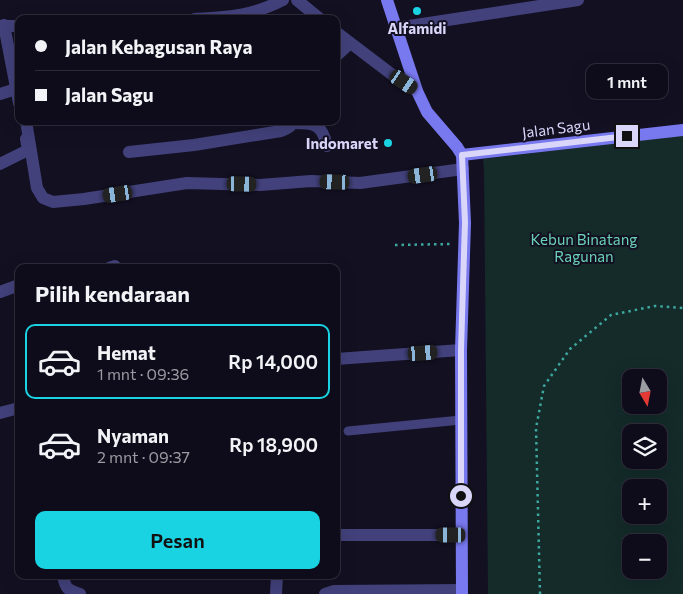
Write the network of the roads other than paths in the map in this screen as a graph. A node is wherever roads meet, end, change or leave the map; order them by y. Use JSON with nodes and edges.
{"nodes":[{"id":1,"x":283,"y":0,"type":"edge"},
{"id":2,"x":297,"y":0,"type":"edge"},
{"id":3,"x":387,"y":0,"type":"edge"},
{"id":4,"x":578,"y":0,"type":"edge"},
{"id":5,"x":546,"y":2,"type":"edge"},
{"id":6,"x":240,"y":15,"type":"edge"},
{"id":7,"x":315,"y":15,"type":"edge"},
{"id":8,"x":8,"y":25,"type":"edge"},
{"id":9,"x":396,"y":28,"type":"junction"},
{"id":10,"x":340,"y":35,"type":"edge"},
{"id":11,"x":350,"y":43,"type":"junction"},
{"id":12,"x":340,"y":52,"type":"edge"},
{"id":13,"x":15,"y":57,"type":"edge"},
{"id":14,"x":15,"y":81,"type":"edge"},
{"id":15,"x":15,"y":89,"type":"edge"},
{"id":16,"x":417,"y":91,"type":"junction"},
{"id":17,"x":0,"y":94,"type":"edge"},
{"id":18,"x":23,"y":125,"type":"edge"},
{"id":19,"x":27,"y":125,"type":"edge"},
{"id":20,"x":291,"y":125,"type":"edge"},
{"id":21,"x":315,"y":125,"type":"edge"},
{"id":22,"x":683,"y":130,"type":"edge"},
{"id":23,"x":327,"y":146,"type":"dead end"},
{"id":24,"x":129,"y":152,"type":"dead end"},
{"id":25,"x":462,"y":155,"type":"junction"},
{"id":26,"x":0,"y":164,"type":"edge"},
{"id":27,"x":463,"y":169,"type":"junction"},
{"id":28,"x":15,"y":287,"type":"edge"},
{"id":29,"x":0,"y":292,"type":"edge"},
{"id":30,"x":461,"y":350,"type":"junction"},
{"id":31,"x":340,"y":358,"type":"edge"},
{"id":32,"x":15,"y":409,"type":"edge"},
{"id":33,"x":0,"y":413,"type":"edge"},
{"id":34,"x":461,"y":420,"type":"junction"},
{"id":35,"x":348,"y":431,"type":"dead end"},
{"id":36,"x":340,"y":535,"type":"edge"},
{"id":37,"x":461,"y":535,"type":"junction"},
{"id":38,"x":63,"y":579,"type":"edge"},
{"id":39,"x":277,"y":579,"type":"edge"},
{"id":40,"x":462,"y":592,"type":"edge"},
{"id":41,"x":80,"y":594,"type":"edge"},
{"id":42,"x":276,"y":594,"type":"edge"},
{"id":43,"x":325,"y":594,"type":"edge"}],
"edges":[{"from":1,"to":6,"type":"street"},
{"from":2,"to":7,"type":"street"},
{"from":3,"to":9,"type":"main road"},
{"from":4,"to":5,"type":"street"},
{"from":5,"to":9,"type":"street"},
{"from":8,"to":13,"type":"street"},
{"from":8,"to":14,"type":"street"},
{"from":9,"to":16,"type":"main road"},
{"from":10,"to":11,"type":"street"},
{"from":11,"to":12,"type":"street"},
{"from":11,"to":16,"type":"street"},
{"from":15,"to":17,"type":"street"},
{"from":16,"to":25,"type":"main road"},
{"from":18,"to":26,"type":"street"},
{"from":19,"to":27,"type":"street"},
{"from":20,"to":24,"type":"street"},
{"from":21,"to":23,"type":"street"},
{"from":22,"to":25,"type":"main road","name":"Jalan Sagu"},
{"from":25,"to":27,"type":"main road"},
{"from":27,"to":30,"type":"main road"},
{"from":28,"to":29,"type":"street"},
{"from":30,"to":31,"type":"street"},
{"from":30,"to":34,"type":"main road"},
{"from":32,"to":33,"type":"street"},
{"from":34,"to":35,"type":"lane"},
{"from":34,"to":37,"type":"main road"},
{"from":36,"to":37,"type":"street"},
{"from":37,"to":40,"type":"main road"},
{"from":38,"to":41,"type":"street"},
{"from":39,"to":42,"type":"street"},
{"from":40,"to":43,"type":"street"}]}
